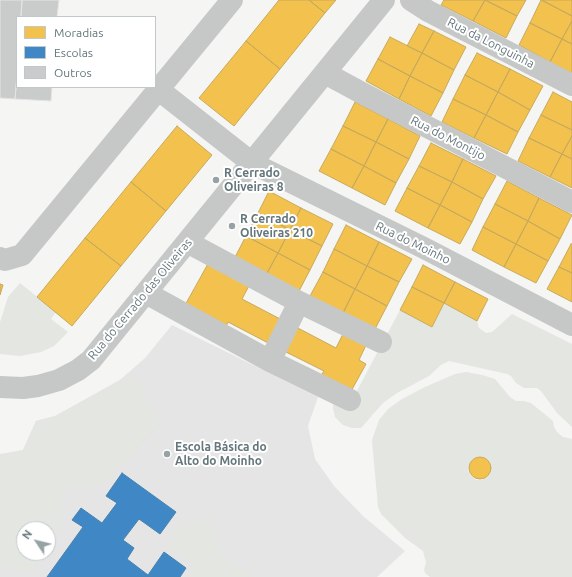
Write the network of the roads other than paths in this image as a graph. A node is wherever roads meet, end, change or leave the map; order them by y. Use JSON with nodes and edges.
{"nodes":[{"id":1,"x":232,"y":0,"type":"edge"},
{"id":2,"x":384,"y":0,"type":"edge"},
{"id":3,"x":411,"y":0,"type":"edge"},
{"id":4,"x":325,"y":73,"type":"junction"},
{"id":5,"x":572,"y":85,"type":"edge"},
{"id":6,"x":159,"y":90,"type":"junction"},
{"id":7,"x":252,"y":163,"type":"junction"},
{"id":8,"x":572,"y":202,"type":"edge"},
{"id":9,"x":187,"y":242,"type":"junction"},
{"id":10,"x":0,"y":258,"type":"edge"},
{"id":11,"x":146,"y":293,"type":"junction"},
{"id":12,"x":299,"y":302,"type":"junction"},
{"id":13,"x":572,"y":325,"type":"edge"},
{"id":14,"x":381,"y":342,"type":"dead end"},
{"id":15,"x":270,"y":360,"type":"junction"},
{"id":16,"x":0,"y":387,"type":"edge"},
{"id":17,"x":350,"y":400,"type":"dead end"}],
"edges":[{"from":1,"to":6,"type":"street"},
{"from":2,"to":4,"type":"street","name":"Rua do Cerrado das Oliveiras"},
{"from":3,"to":5,"type":"street","name":"Rua da Longuinha"},
{"from":4,"to":7,"type":"street","name":"Rua do Cerrado das Oliveiras"},
{"from":4,"to":8,"type":"street","name":"Rua do Montijo"},
{"from":6,"to":7,"type":"street"},
{"from":6,"to":10,"type":"street"},
{"from":7,"to":9,"type":"street","name":"Rua do Cerrado das Oliveiras"},
{"from":7,"to":13,"type":"street","name":"Rua do Moinho"},
{"from":9,"to":11,"type":"street","name":"Rua do Cerrado das Oliveiras"},
{"from":9,"to":12,"type":"street"},
{"from":11,"to":15,"type":"street"},
{"from":11,"to":16,"type":"street","name":"Rua do Cerrado das Oliveiras"},
{"from":12,"to":14,"type":"street"},
{"from":12,"to":15,"type":"street"},
{"from":15,"to":17,"type":"street"}]}
